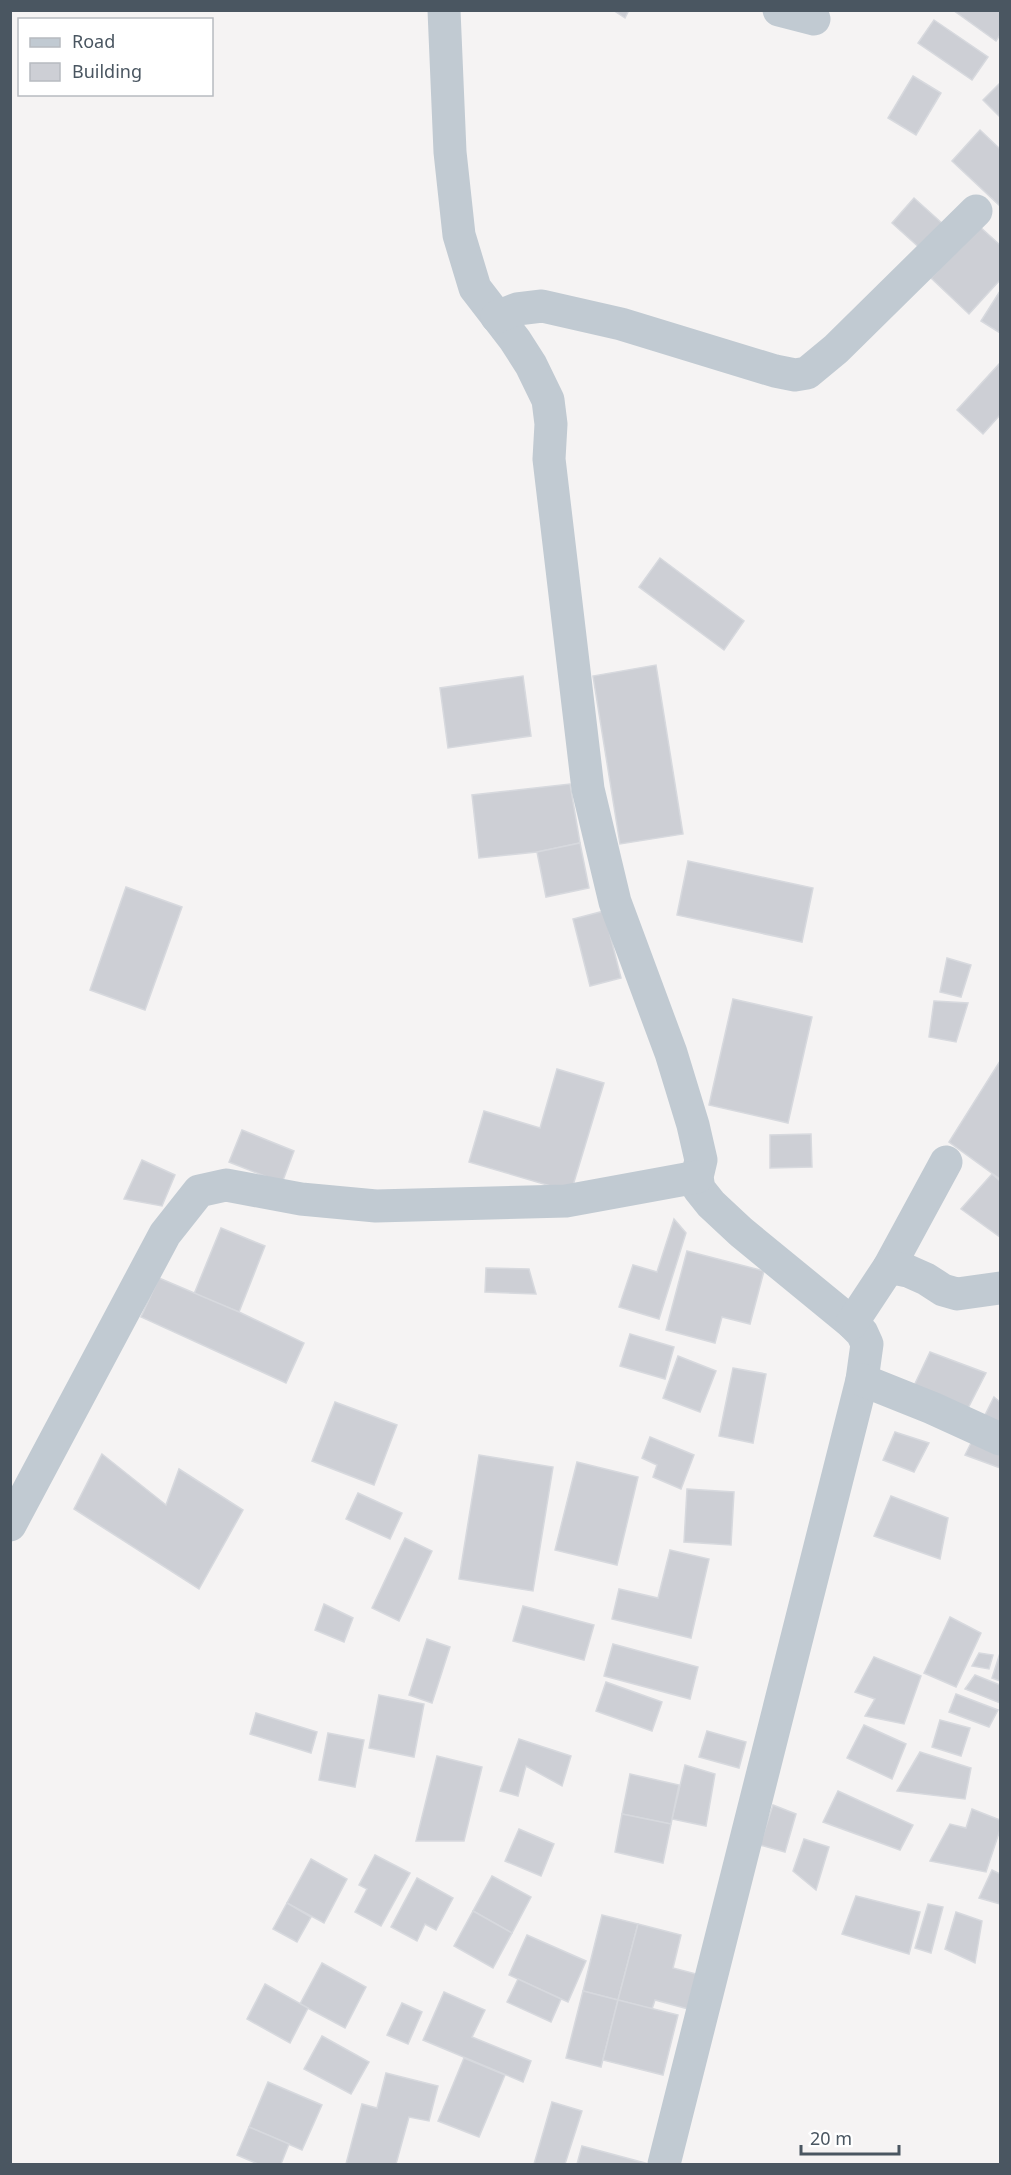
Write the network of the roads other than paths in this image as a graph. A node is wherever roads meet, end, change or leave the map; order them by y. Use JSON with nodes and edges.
{"nodes":[{"id":1,"x":444,"y":10,"type":"edge"},
{"id":2,"x":779,"y":10,"type":"edge"},
{"id":3,"x":814,"y":18,"type":"dead end"},
{"id":4,"x":976,"y":211,"type":"dead end"},
{"id":5,"x":497,"y":317,"type":"junction"},
{"id":6,"x":946,"y":1162,"type":"dead end"},
{"id":7,"x":697,"y":1177,"type":"junction"},
{"id":8,"x":889,"y":1266,"type":"junction"},
{"id":9,"x":1000,"y":1288,"type":"edge"},
{"id":10,"x":852,"y":1323,"type":"junction"},
{"id":11,"x":862,"y":1380,"type":"junction"},
{"id":12,"x":1000,"y":1439,"type":"edge"},
{"id":13,"x":10,"y":1525,"type":"edge"},
{"id":14,"x":664,"y":2164,"type":"edge"}],
"edges":[{"from":1,"to":5,"type":"street"},
{"from":2,"to":3,"type":"street"},
{"from":4,"to":5,"type":"street"},
{"from":5,"to":7,"type":"street"},
{"from":6,"to":8,"type":"street"},
{"from":7,"to":10,"type":"street"},
{"from":7,"to":13,"type":"street"},
{"from":8,"to":9,"type":"street"},
{"from":8,"to":10,"type":"street"},
{"from":10,"to":11,"type":"street"},
{"from":11,"to":12,"type":"street"},
{"from":11,"to":14,"type":"street"}]}
